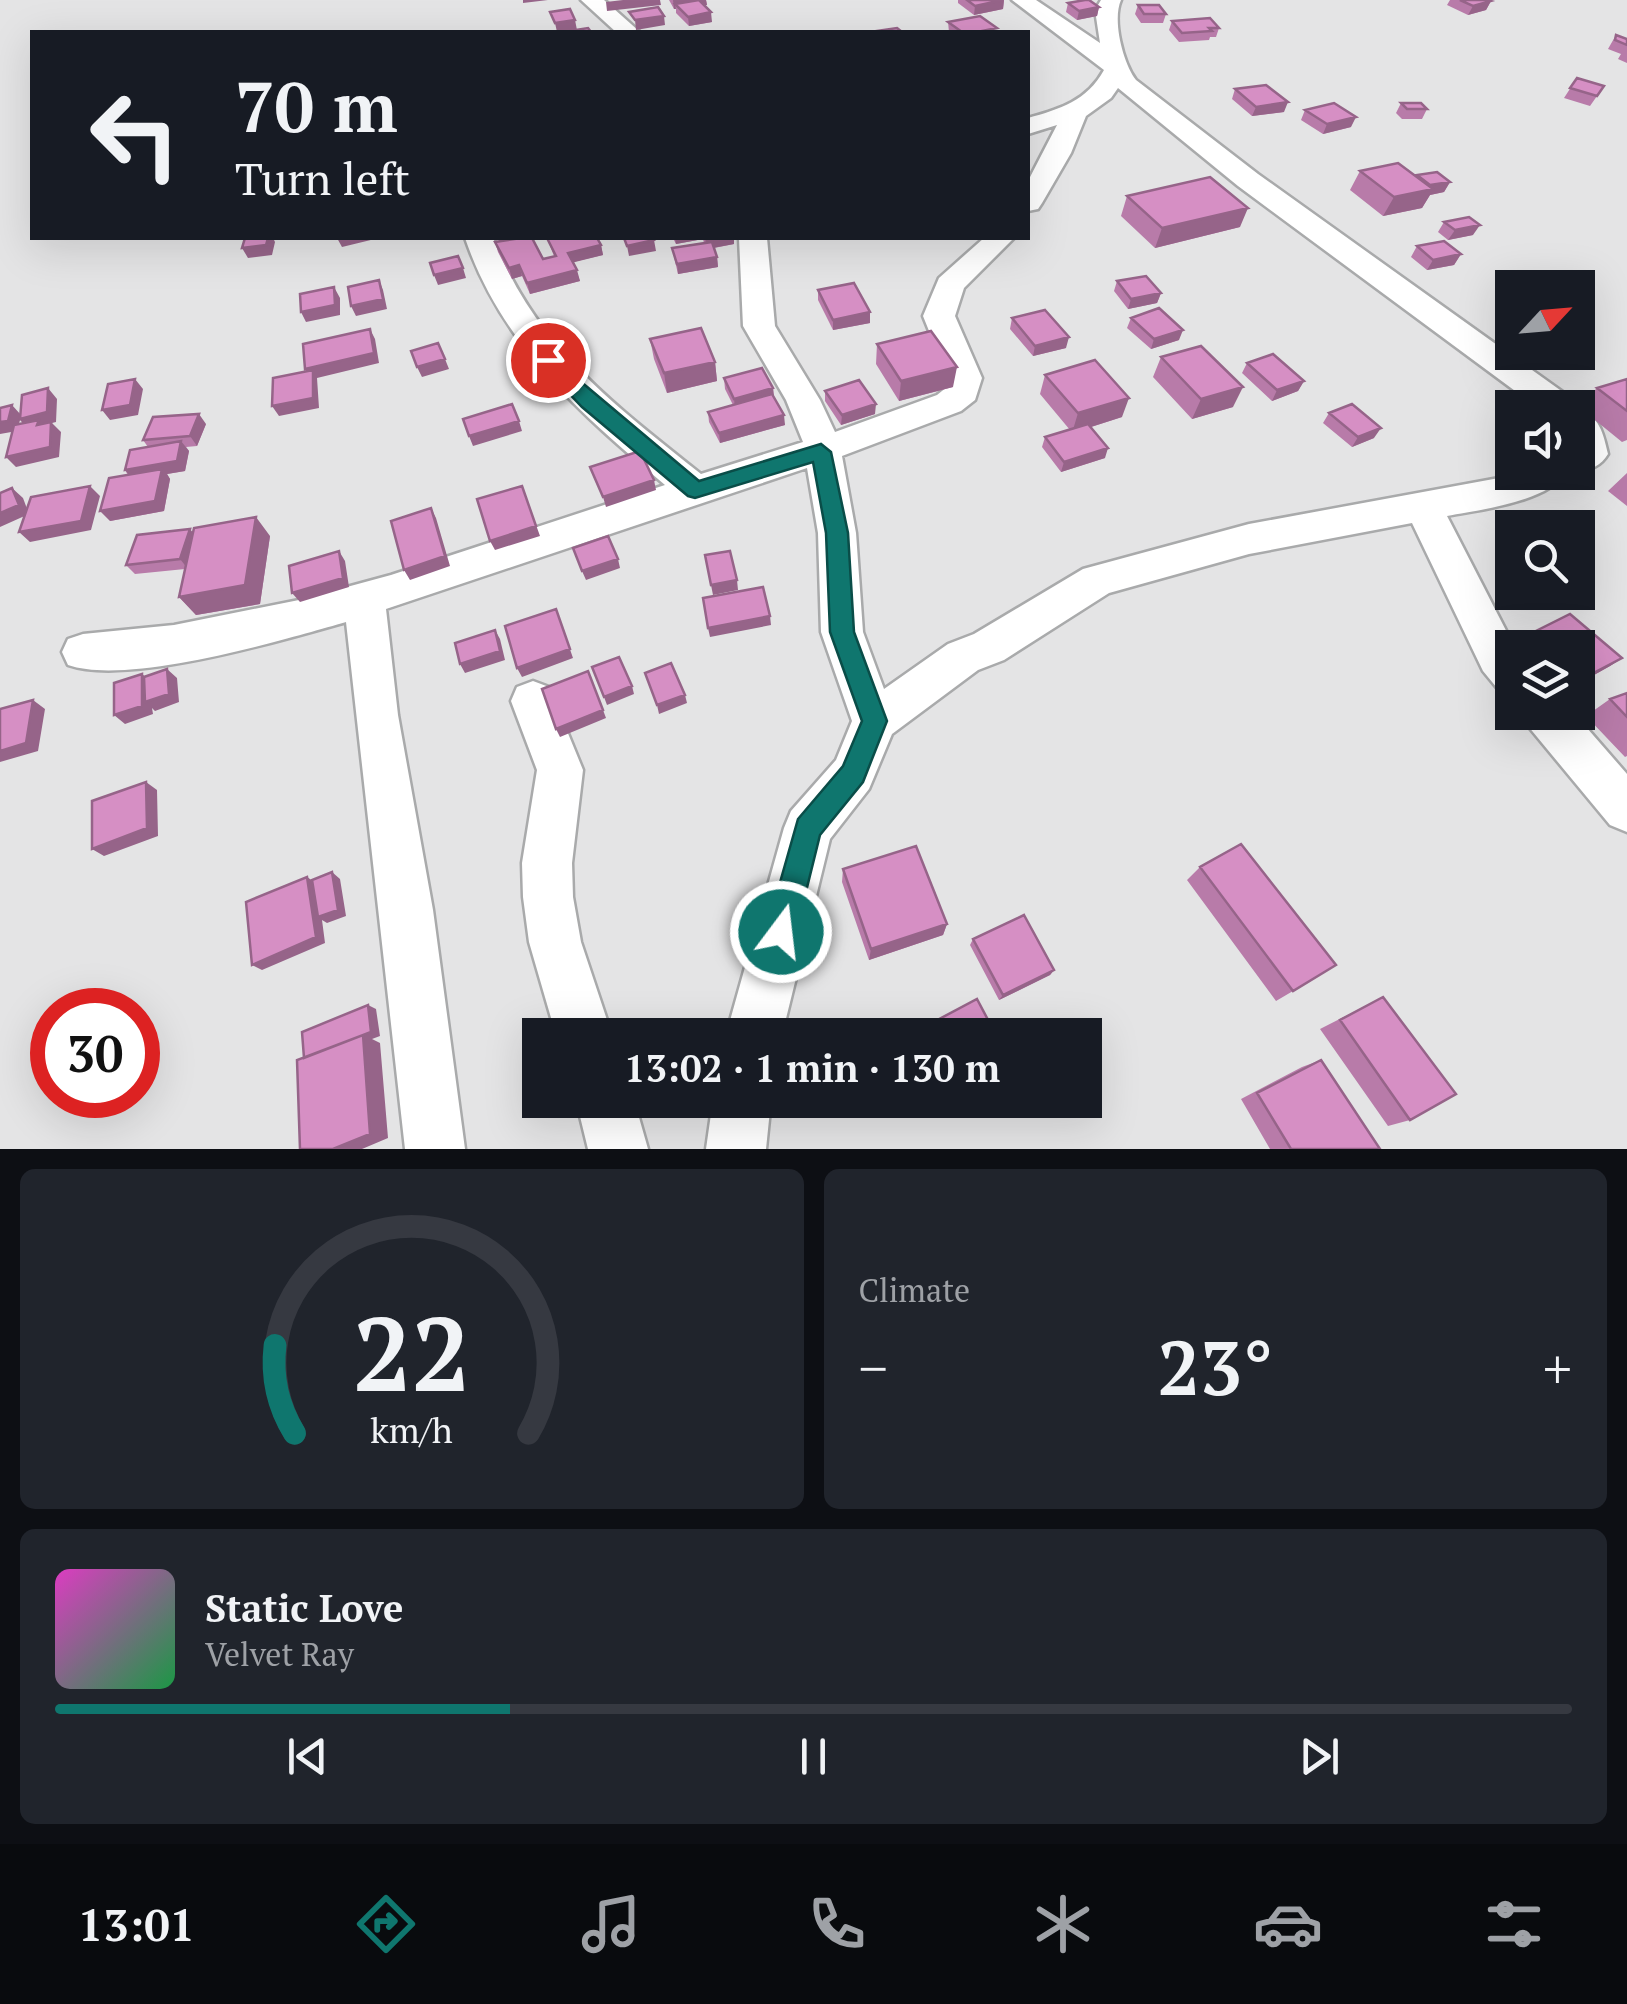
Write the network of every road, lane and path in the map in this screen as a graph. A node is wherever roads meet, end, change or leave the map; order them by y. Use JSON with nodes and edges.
{"nodes":[{"id":1,"x":591,"y":0,"type":"edge"},
{"id":2,"x":1022,"y":0,"type":"edge"},
{"id":3,"x":1111,"y":0,"type":"edge"},
{"id":4,"x":627,"y":30,"type":"edge"},
{"id":5,"x":1115,"y":66,"type":"junction"},
{"id":6,"x":1076,"y":112,"type":"junction"},
{"id":7,"x":1030,"y":125,"type":"edge"},
{"id":8,"x":1030,"y":199,"type":"edge"},
{"id":9,"x":480,"y":240,"type":"edge"},
{"id":10,"x":753,"y":240,"type":"edge"},
{"id":11,"x":998,"y":240,"type":"edge"},
{"id":12,"x":1537,"y":390,"type":"edge"},
{"id":13,"x":1595,"y":446,"type":"edge"},
{"id":14,"x":1627,"y":448,"type":"edge"},
{"id":15,"x":821,"y":452,"type":"junction"},
{"id":16,"x":695,"y":490,"type":"junction"},
{"id":17,"x":1508,"y":490,"type":"edge"},
{"id":18,"x":1422,"y":505,"type":"junction"},
{"id":19,"x":365,"y":603,"type":"junction"},
{"id":20,"x":84,"y":652,"type":"dead end"},
{"id":21,"x":1495,"y":652,"type":"edge"},
{"id":22,"x":533,"y":702,"type":"dead end"},
{"id":23,"x":874,"y":721,"type":"junction"},
{"id":24,"x":1559,"y":730,"type":"edge"},
{"id":25,"x":1627,"y":809,"type":"edge"},
{"id":26,"x":579,"y":1018,"type":"edge"},
{"id":27,"x":758,"y":1018,"type":"edge"},
{"id":28,"x":610,"y":1118,"type":"edge"},
{"id":29,"x":740,"y":1118,"type":"edge"},
{"id":30,"x":436,"y":1149,"type":"edge"},
{"id":31,"x":618,"y":1149,"type":"edge"},
{"id":32,"x":736,"y":1149,"type":"edge"}],
"edges":[{"from":1,"to":4,"type":"street"},
{"from":2,"to":5,"type":"street"},
{"from":3,"to":5,"type":"street"},
{"from":5,"to":6,"type":"street"},
{"from":5,"to":12,"type":"street"},
{"from":6,"to":7,"type":"street"},
{"from":6,"to":8,"type":"street"},
{"from":9,"to":16,"type":"street"},
{"from":10,"to":15,"type":"street"},
{"from":11,"to":15,"type":"street"},
{"from":13,"to":14,"type":"street"},
{"from":15,"to":16,"type":"street"},
{"from":15,"to":23,"type":"street"},
{"from":16,"to":19,"type":"street"},
{"from":17,"to":18,"type":"street"},
{"from":18,"to":21,"type":"street"},
{"from":18,"to":23,"type":"street"},
{"from":19,"to":20,"type":"street"},
{"from":19,"to":30,"type":"street"},
{"from":22,"to":26,"type":"street"},
{"from":23,"to":27,"type":"street"},
{"from":24,"to":25,"type":"street"},
{"from":28,"to":31,"type":"street"},
{"from":29,"to":32,"type":"street"}]}
